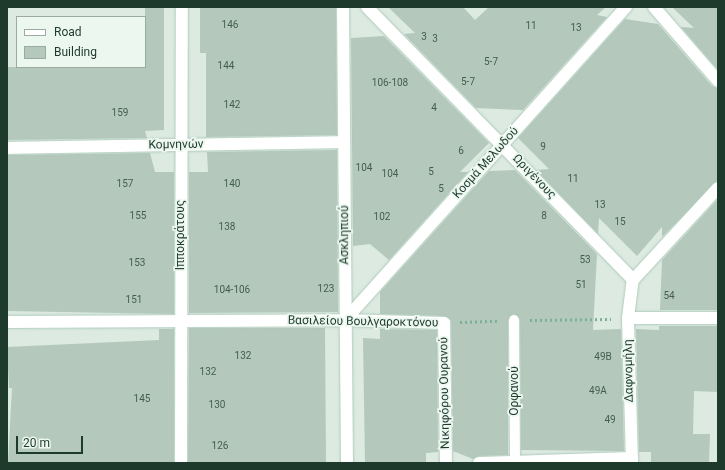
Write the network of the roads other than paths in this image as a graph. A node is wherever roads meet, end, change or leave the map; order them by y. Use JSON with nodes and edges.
{"nodes":[{"id":1,"x":182,"y":7,"type":"edge"},
{"id":2,"x":343,"y":7,"type":"edge"},
{"id":3,"x":367,"y":7,"type":"edge"},
{"id":4,"x":626,"y":7,"type":"edge"},
{"id":5,"x":654,"y":7,"type":"edge"},
{"id":6,"x":718,"y":81,"type":"edge"},
{"id":7,"x":344,"y":142,"type":"junction"},
{"id":8,"x":503,"y":144,"type":"junction"},
{"id":9,"x":181,"y":145,"type":"junction"},
{"id":10,"x":7,"y":148,"type":"edge"},
{"id":11,"x":718,"y":188,"type":"edge"},
{"id":12,"x":633,"y":280,"type":"junction"},
{"id":13,"x":628,"y":318,"type":"junction"},
{"id":14,"x":718,"y":318,"type":"edge"},
{"id":15,"x":345,"y":320,"type":"junction"},
{"id":16,"x":514,"y":320,"type":"road end"},
{"id":17,"x":7,"y":322,"type":"edge"},
{"id":18,"x":444,"y":322,"type":"joint"},
{"id":19,"x":181,"y":323,"type":"junction"},
{"id":20,"x":632,"y":461,"type":"edge"},
{"id":21,"x":515,"y":462,"type":"junction"},
{"id":22,"x":181,"y":463,"type":"edge"},
{"id":23,"x":347,"y":463,"type":"edge"},
{"id":24,"x":446,"y":463,"type":"edge"},
{"id":25,"x":479,"y":463,"type":"edge"}],
"edges":[{"from":1,"to":9,"type":"street","name":"Ιπποκράτους"},
{"from":2,"to":7,"type":"street","name":"Ασκληπιού"},
{"from":3,"to":8,"type":"street","name":"Ωριγένους"},
{"from":4,"to":8,"type":"street","name":"Κοσμά Μελωδού"},
{"from":5,"to":6,"type":"street"},
{"from":7,"to":9,"type":"street","name":"Κομνηνών"},
{"from":7,"to":15,"type":"street","name":"Ασκληπιού"},
{"from":8,"to":12,"type":"street","name":"Ωριγένους"},
{"from":8,"to":15,"type":"street","name":"Κοσμά Μελωδού"},
{"from":9,"to":10,"type":"street","name":"Κομνηνών"},
{"from":9,"to":19,"type":"street","name":"Ιπποκράτους"},
{"from":11,"to":12,"type":"street"},
{"from":12,"to":13,"type":"street","name":"Δαφνομήλη"},
{"from":13,"to":14,"type":"street"},
{"from":13,"to":20,"type":"street","name":"Δαφνομήλη"},
{"from":15,"to":18,"type":"street","name":"Βασιλείου Βουλγαροκτόνου"},
{"from":15,"to":19,"type":"street","name":"Βασιλείου Βουλγαροκτόνου"},
{"from":15,"to":23,"type":"street","name":"Ασκληπιού"},
{"from":16,"to":21,"type":"lane","name":"Ορφανού"},
{"from":17,"to":19,"type":"street","name":"Βασιλείου Βουλγαροκτόνου"},
{"from":18,"to":24,"type":"street","name":"Νικηφόρου Ουρανού"},
{"from":19,"to":22,"type":"street","name":"Ιπποκράτους"},
{"from":20,"to":21,"type":"street"},
{"from":21,"to":25,"type":"street"}]}
